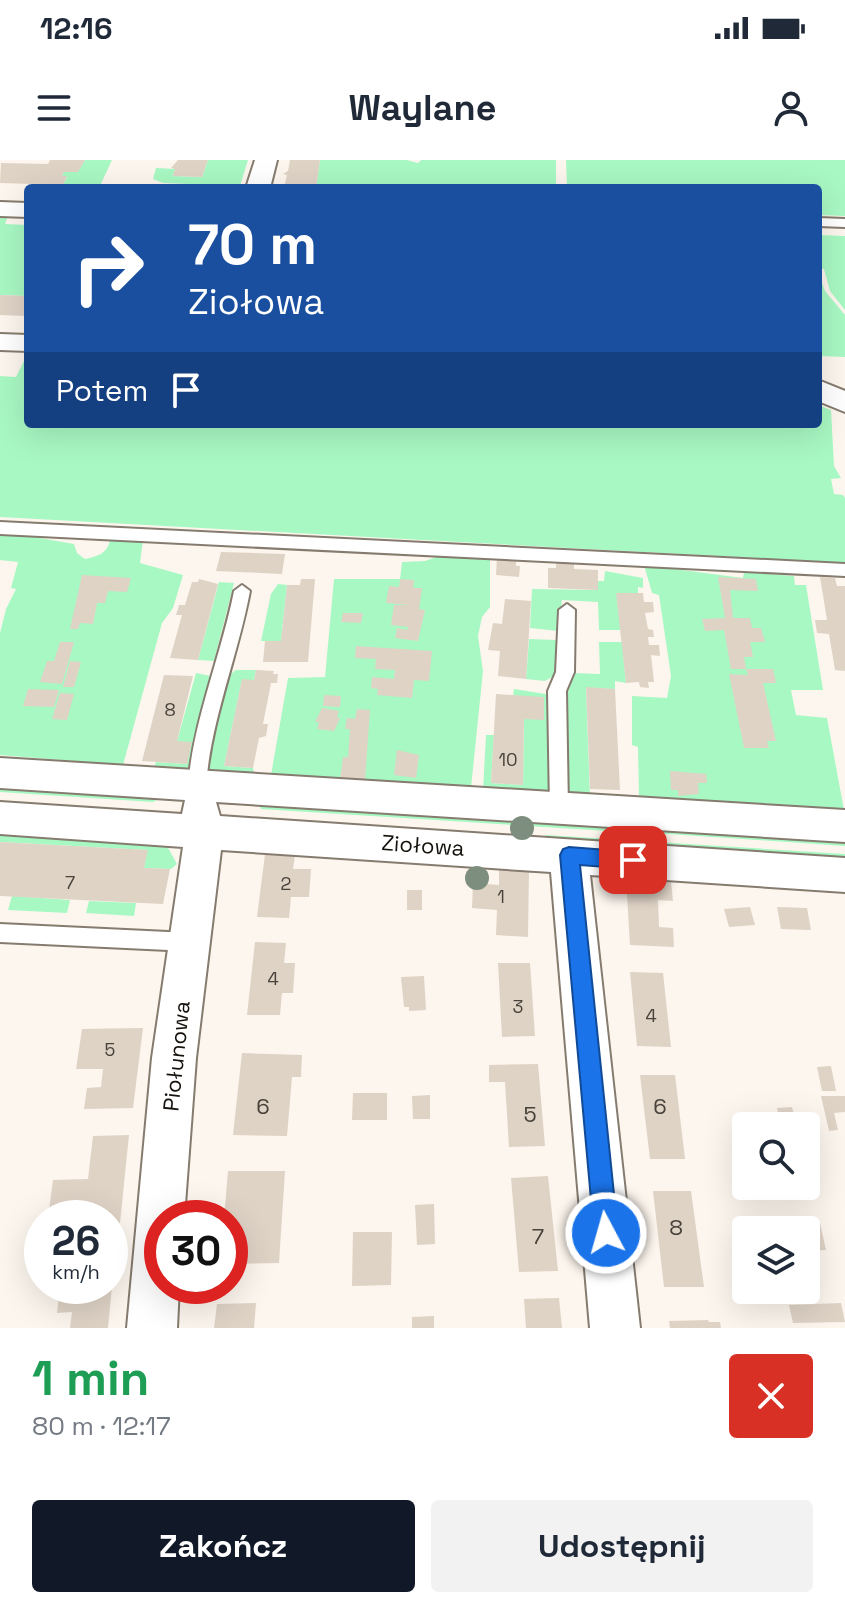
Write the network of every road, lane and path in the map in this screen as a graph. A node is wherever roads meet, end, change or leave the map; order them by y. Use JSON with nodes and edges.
{"nodes":[{"id":1,"x":266,"y":160,"type":"edge"},
{"id":2,"x":259,"y":184,"type":"edge"},
{"id":3,"x":0,"y":209,"type":"edge"},
{"id":4,"x":24,"y":210,"type":"edge"},
{"id":5,"x":822,"y":222,"type":"edge"},
{"id":6,"x":845,"y":223,"type":"edge"},
{"id":7,"x":0,"y":342,"type":"edge"},
{"id":8,"x":24,"y":343,"type":"edge"},
{"id":9,"x":0,"y":528,"type":"edge"},
{"id":10,"x":845,"y":570,"type":"edge"},
{"id":11,"x":242,"y":591,"type":"dead end"},
{"id":12,"x":567,"y":610,"type":"dead end"},
{"id":13,"x":0,"y":773,"type":"edge"},
{"id":14,"x":197,"y":785,"type":"junction"},
{"id":15,"x":559,"y":808,"type":"junction"},
{"id":16,"x":0,"y":818,"type":"edge"},
{"id":17,"x":845,"y":826,"type":"edge"},
{"id":18,"x":204,"y":831,"type":"junction"},
{"id":19,"x":569,"y":855,"type":"junction"},
{"id":20,"x":845,"y":875,"type":"edge"},
{"id":21,"x":0,"y":933,"type":"edge"},
{"id":22,"x":189,"y":942,"type":"junction"},
{"id":23,"x":152,"y":1328,"type":"edge"},
{"id":24,"x":615,"y":1328,"type":"edge"}],
"edges":[{"from":1,"to":2,"type":"street"},
{"from":3,"to":4,"type":"street"},
{"from":5,"to":6,"type":"lane"},
{"from":7,"to":8,"type":"street"},
{"from":9,"to":10,"type":"lane"},
{"from":11,"to":14,"type":"lane"},
{"from":12,"to":15,"type":"lane"},
{"from":13,"to":14,"type":"street","name":"Ziołowa"},
{"from":14,"to":15,"type":"street","name":"Ziołowa"},
{"from":14,"to":18,"type":"street","name":"Piołunowa"},
{"from":15,"to":17,"type":"street","name":"Ziołowa"},
{"from":16,"to":18,"type":"street","name":"Ziołowa"},
{"from":18,"to":19,"type":"street","name":"Ziołowa"},
{"from":18,"to":22,"type":"street","name":"Piołunowa"},
{"from":19,"to":20,"type":"street","name":"Ziołowa"},
{"from":19,"to":24,"type":"street"},
{"from":21,"to":22,"type":"lane"},
{"from":22,"to":23,"type":"street","name":"Piołunowa"}]}
